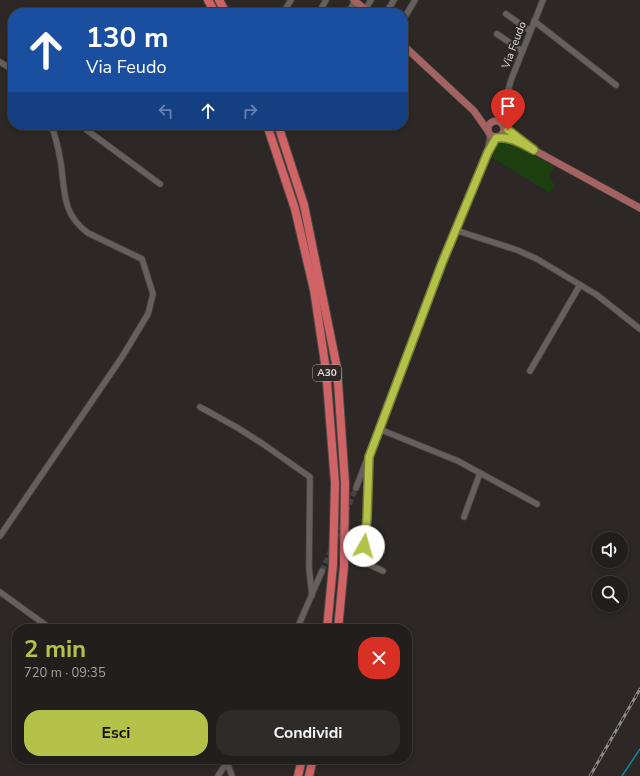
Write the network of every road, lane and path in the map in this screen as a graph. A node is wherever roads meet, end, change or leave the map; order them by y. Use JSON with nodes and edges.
{"nodes":[{"id":1,"x":355,"y":0,"type":"edge"},
{"id":2,"x":415,"y":0,"type":"edge"},
{"id":3,"x":543,"y":0,"type":"edge"},
{"id":4,"x":363,"y":8,"type":"edge"},
{"id":5,"x":408,"y":12,"type":"edge"},
{"id":6,"x":506,"y":14,"type":"dead end"},
{"id":7,"x":534,"y":21,"type":"junction"},
{"id":8,"x":530,"y":31,"type":"junction"},
{"id":9,"x":497,"y":34,"type":"dead end"},
{"id":10,"x":408,"y":50,"type":"edge"},
{"id":11,"x":522,"y":51,"type":"junction"},
{"id":12,"x":616,"y":86,"type":"dead end"},
{"id":13,"x":474,"y":111,"type":"junction"},
{"id":14,"x":500,"y":123,"type":"junction"},
{"id":15,"x":52,"y":130,"type":"edge"},
{"id":16,"x":87,"y":130,"type":"edge"},
{"id":17,"x":269,"y":130,"type":"edge"},
{"id":18,"x":280,"y":130,"type":"edge"},
{"id":19,"x":493,"y":135,"type":"junction"},
{"id":20,"x":534,"y":150,"type":"junction"},
{"id":21,"x":160,"y":184,"type":"dead end"},
{"id":22,"x":640,"y":208,"type":"edge"},
{"id":23,"x":455,"y":230,"type":"junction"},
{"id":24,"x":580,"y":285,"type":"junction"},
{"id":25,"x":640,"y":329,"type":"edge"},
{"id":26,"x":530,"y":371,"type":"dead end"},
{"id":27,"x":200,"y":407,"type":"dead end"},
{"id":28,"x":379,"y":429,"type":"junction"},
{"id":29,"x":369,"y":457,"type":"junction"},
{"id":30,"x":480,"y":473,"type":"junction"},
{"id":31,"x":356,"y":488,"type":"tunnel mouth"},
{"id":32,"x":537,"y":504,"type":"dead end"},
{"id":33,"x":464,"y":517,"type":"dead end"},
{"id":34,"x":0,"y":536,"type":"edge"},
{"id":35,"x":383,"y":570,"type":"dead end"},
{"id":36,"x":322,"y":571,"type":"tunnel mouth"},
{"id":37,"x":0,"y":592,"type":"edge"},
{"id":38,"x":312,"y":595,"type":"junction"},
{"id":39,"x":44,"y":624,"type":"edge"},
{"id":40,"x":299,"y":624,"type":"edge"},
{"id":41,"x":327,"y":624,"type":"edge"},
{"id":42,"x":338,"y":624,"type":"edge"},
{"id":43,"x":226,"y":764,"type":"edge"},
{"id":44,"x":229,"y":764,"type":"edge"},
{"id":45,"x":301,"y":764,"type":"edge"},
{"id":46,"x":312,"y":764,"type":"edge"},
{"id":47,"x":218,"y":776,"type":"edge"},
{"id":48,"x":232,"y":776,"type":"edge"},
{"id":49,"x":298,"y":776,"type":"edge"},
{"id":50,"x":309,"y":776,"type":"edge"}],
"edges":[{"from":1,"to":4,"type":"main road"},
{"from":2,"to":5,"type":"street"},
{"from":3,"to":7,"type":"street","name":"Via Feudo"},
{"from":6,"to":8,"type":"street"},
{"from":7,"to":8,"type":"street","name":"Via Feudo"},
{"from":7,"to":12,"type":"street"},
{"from":8,"to":11,"type":"street","name":"Via Feudo"},
{"from":9,"to":11,"type":"street"},
{"from":10,"to":13,"type":"main road"},
{"from":11,"to":14,"type":"street","name":"Via Feudo"},
{"from":13,"to":14,"type":"main road"},
{"from":13,"to":19,"type":"main road"},
{"from":14,"to":19,"type":"main road"},
{"from":14,"to":19,"type":"main road"},
{"from":14,"to":20,"type":"main road"},
{"from":15,"to":34,"type":"street"},
{"from":16,"to":21,"type":"street"},
{"from":17,"to":41,"type":"highway","number":"A30"},
{"from":18,"to":42,"type":"highway","number":"A30"},
{"from":19,"to":20,"type":"main road"},
{"from":19,"to":23,"type":"street"},
{"from":20,"to":22,"type":"main road"},
{"from":23,"to":24,"type":"street"},
{"from":23,"to":28,"type":"street"},
{"from":24,"to":25,"type":"street"},
{"from":24,"to":26,"type":"street"},
{"from":27,"to":38,"type":"street"},
{"from":28,"to":29,"type":"street"},
{"from":28,"to":30,"type":"street"},
{"from":29,"to":31,"type":"street"},
{"from":29,"to":35,"type":"street"},
{"from":30,"to":32,"type":"street"},
{"from":30,"to":33,"type":"street"},
{"from":36,"to":38,"type":"street"},
{"from":37,"to":39,"type":"street"},
{"from":38,"to":40,"type":"street"},
{"from":43,"to":47,"type":"street"},
{"from":44,"to":48,"type":"street"},
{"from":45,"to":49,"type":"highway"},
{"from":46,"to":50,"type":"highway"}]}
